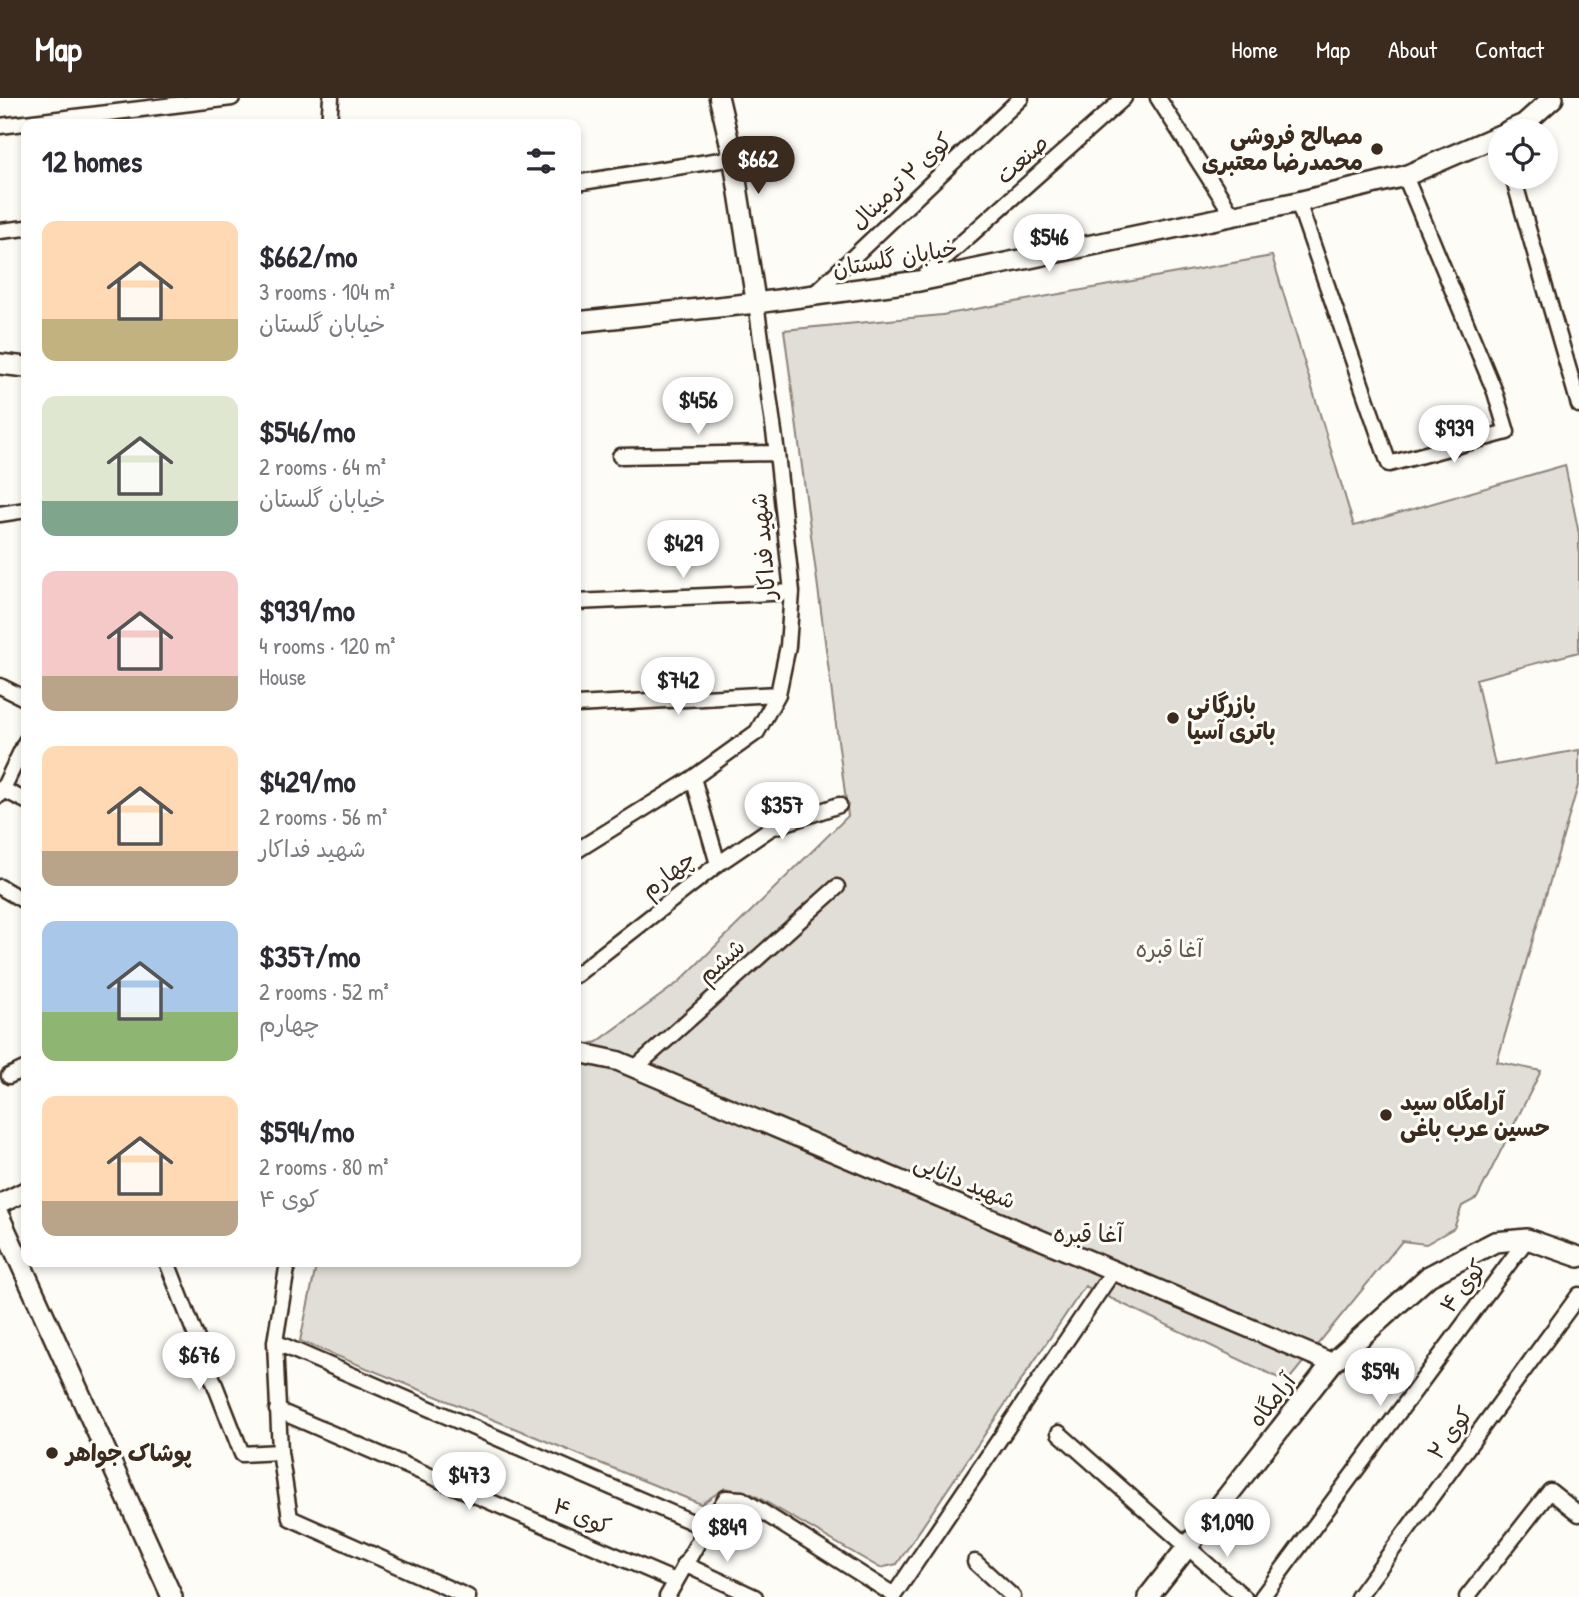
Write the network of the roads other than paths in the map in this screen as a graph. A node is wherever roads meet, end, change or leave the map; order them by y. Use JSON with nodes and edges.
{"nodes":[{"id":1,"x":232,"y":98,"type":"edge"},
{"id":2,"x":331,"y":98,"type":"edge"},
{"id":3,"x":719,"y":98,"type":"edge"},
{"id":4,"x":1021,"y":98,"type":"edge"},
{"id":5,"x":1124,"y":98,"type":"edge"},
{"id":6,"x":1158,"y":98,"type":"edge"},
{"id":7,"x":1553,"y":98,"type":"edge"},
{"id":8,"x":58,"y":119,"type":"edge"},
{"id":9,"x":329,"y":119,"type":"edge"},
{"id":10,"x":1530,"y":119,"type":"edge"},
{"id":11,"x":21,"y":123,"type":"edge"},
{"id":12,"x":0,"y":126,"type":"edge"},
{"id":13,"x":1488,"y":140,"type":"edge"},
{"id":14,"x":733,"y":158,"type":"junction"},
{"id":15,"x":1405,"y":176,"type":"junction"},
{"id":16,"x":581,"y":182,"type":"edge"},
{"id":17,"x":1516,"y":189,"type":"edge"},
{"id":18,"x":1298,"y":202,"type":"junction"},
{"id":19,"x":1232,"y":214,"type":"junction"},
{"id":20,"x":21,"y":229,"type":"edge"},
{"id":21,"x":0,"y":231,"type":"edge"},
{"id":22,"x":919,"y":281,"type":"junction"},
{"id":23,"x":812,"y":296,"type":"junction"},
{"id":24,"x":756,"y":303,"type":"junction"},
{"id":25,"x":581,"y":321,"type":"edge"},
{"id":26,"x":0,"y":364,"type":"edge"},
{"id":27,"x":21,"y":366,"type":"edge"},
{"id":28,"x":1579,"y":405,"type":"edge"},
{"id":29,"x":777,"y":453,"type":"junction"},
{"id":30,"x":620,"y":456,"type":"dead end"},
{"id":31,"x":21,"y":511,"type":"edge"},
{"id":32,"x":0,"y":514,"type":"edge"},
{"id":33,"x":792,"y":592,"type":"junction"},
{"id":34,"x":581,"y":602,"type":"edge"},
{"id":35,"x":0,"y":686,"type":"edge"},
{"id":36,"x":778,"y":694,"type":"junction"},
{"id":37,"x":21,"y":696,"type":"edge"},
{"id":38,"x":581,"y":705,"type":"edge"},
{"id":39,"x":21,"y":751,"type":"edge"},
{"id":40,"x":693,"y":778,"type":"junction"},
{"id":41,"x":1,"y":791,"type":"edge"},
{"id":42,"x":21,"y":799,"type":"edge"},
{"id":43,"x":839,"y":805,"type":"dead end"},
{"id":44,"x":581,"y":848,"type":"edge"},
{"id":45,"x":718,"y":864,"type":"junction"},
{"id":46,"x":0,"y":887,"type":"edge"},
{"id":47,"x":837,"y":887,"type":"dead end"},
{"id":48,"x":21,"y":899,"type":"edge"},
{"id":49,"x":581,"y":971,"type":"edge"},
{"id":50,"x":581,"y":1053,"type":"edge"},
{"id":51,"x":635,"y":1068,"type":"junction"},
{"id":52,"x":21,"y":1070,"type":"edge"},
{"id":53,"x":9,"y":1076,"type":"dead end"},
{"id":54,"x":21,"y":1194,"type":"edge"},
{"id":55,"x":0,"y":1204,"type":"edge"},
{"id":56,"x":0,"y":1218,"type":"edge"},
{"id":57,"x":1527,"y":1239,"type":"junction"},
{"id":58,"x":1579,"y":1257,"type":"edge"},
{"id":59,"x":21,"y":1264,"type":"edge"},
{"id":60,"x":22,"y":1267,"type":"edge"},
{"id":61,"x":169,"y":1267,"type":"edge"},
{"id":62,"x":287,"y":1267,"type":"edge"},
{"id":63,"x":1114,"y":1270,"type":"junction"},
{"id":64,"x":1579,"y":1295,"type":"edge"},
{"id":65,"x":275,"y":1342,"type":"junction"},
{"id":66,"x":1332,"y":1363,"type":"junction"},
{"id":67,"x":277,"y":1410,"type":"junction"},
{"id":68,"x":1059,"y":1433,"type":"dead end"},
{"id":69,"x":280,"y":1452,"type":"junction"},
{"id":70,"x":1579,"y":1514,"type":"edge"},
{"id":71,"x":706,"y":1528,"type":"junction"},
{"id":72,"x":1188,"y":1548,"type":"junction"},
{"id":73,"x":975,"y":1562,"type":"dead end"},
{"id":74,"x":684,"y":1564,"type":"junction"},
{"id":75,"x":675,"y":1581,"type":"junction"},
{"id":76,"x":172,"y":1597,"type":"edge"},
{"id":77,"x":468,"y":1597,"type":"edge"},
{"id":78,"x":667,"y":1597,"type":"edge"},
{"id":79,"x":755,"y":1597,"type":"edge"},
{"id":80,"x":1013,"y":1597,"type":"edge"},
{"id":81,"x":1148,"y":1597,"type":"edge"},
{"id":82,"x":1244,"y":1597,"type":"edge"},
{"id":83,"x":1262,"y":1597,"type":"edge"},
{"id":84,"x":1358,"y":1597,"type":"edge"},
{"id":85,"x":1467,"y":1597,"type":"edge"}],
"edges":[{"from":1,"to":8,"type":"street"},
{"from":2,"to":9,"type":"street"},
{"from":3,"to":14,"type":"street"},
{"from":4,"to":23,"type":"street","name":"کوی ۲ ترمینال"},
{"from":5,"to":22,"type":"street","name":"صنعت"},
{"from":6,"to":19,"type":"street"},
{"from":7,"to":10,"type":"main road"},
{"from":11,"to":12,"type":"street"},
{"from":13,"to":15,"type":"main road","name":"خیابان گلستان"},
{"from":14,"to":16,"type":"street"},
{"from":14,"to":24,"type":"street"},
{"from":15,"to":18,"type":"main road","name":"خیابان گلستان"},
{"from":15,"to":18,"type":"street"},
{"from":17,"to":28,"type":"street"},
{"from":18,"to":19,"type":"main road","name":"خیابان گلستان"},
{"from":19,"to":22,"type":"main road","name":"خیابان گلستان"},
{"from":20,"to":21,"type":"street"},
{"from":22,"to":23,"type":"main road","name":"خیابان گلستان"},
{"from":23,"to":24,"type":"main road","name":"خیابان گلستان"},
{"from":24,"to":25,"type":"main road","name":"خیابان گلستان"},
{"from":24,"to":29,"type":"street","name":"شهید فداکار"},
{"from":26,"to":27,"type":"main road"},
{"from":29,"to":30,"type":"street"},
{"from":29,"to":33,"type":"street","name":"شهید فداکار"},
{"from":31,"to":32,"type":"street"},
{"from":33,"to":34,"type":"street"},
{"from":33,"to":36,"type":"street","name":"شهید فداکار"},
{"from":35,"to":37,"type":"street"},
{"from":36,"to":38,"type":"street"},
{"from":36,"to":40,"type":"street","name":"شهید فداکار"},
{"from":39,"to":41,"type":"street"},
{"from":40,"to":44,"type":"street","name":"شهید فداکار"},
{"from":40,"to":45,"type":"street","name":"چهارم"},
{"from":41,"to":42,"type":"street"},
{"from":43,"to":45,"type":"street"},
{"from":45,"to":49,"type":"street","name":"چهارم"},
{"from":46,"to":48,"type":"street"},
{"from":47,"to":51,"type":"street","name":"ششم"},
{"from":50,"to":51,"type":"street","name":"شهید دانایی"},
{"from":51,"to":63,"type":"street","name":"شهید دانایی"},
{"from":52,"to":53,"type":"street"},
{"from":54,"to":55,"type":"street"},
{"from":56,"to":59,"type":"main road"},
{"from":57,"to":58,"type":"main road","name":"آرامگاه"},
{"from":57,"to":66,"type":"main road","name":"آرامگاه"},
{"from":57,"to":83,"type":"street","name":"کوی ۴"},
{"from":60,"to":76,"type":"main road"},
{"from":61,"to":69,"type":"street"},
{"from":62,"to":65,"type":"street"},
{"from":63,"to":66,"type":"street","name":"شهید دانایی"},
{"from":63,"to":71,"type":"street"},
{"from":64,"to":84,"type":"street","name":"کوی ۲"},
{"from":65,"to":67,"type":"street"},
{"from":65,"to":71,"type":"street"},
{"from":66,"to":72,"type":"main road","name":"آرامگاه"},
{"from":67,"to":69,"type":"street"},
{"from":67,"to":75,"type":"street","name":"کوی ۴"},
{"from":68,"to":72,"type":"street"},
{"from":69,"to":77,"type":"street"},
{"from":70,"to":85,"type":"street"},
{"from":71,"to":74,"type":"street"},
{"from":72,"to":81,"type":"main road","name":"آرامگاه"},
{"from":72,"to":82,"type":"street"},
{"from":73,"to":80,"type":"street"},
{"from":74,"to":75,"type":"street"},
{"from":74,"to":79,"type":"street"},
{"from":75,"to":78,"type":"street"}]}
